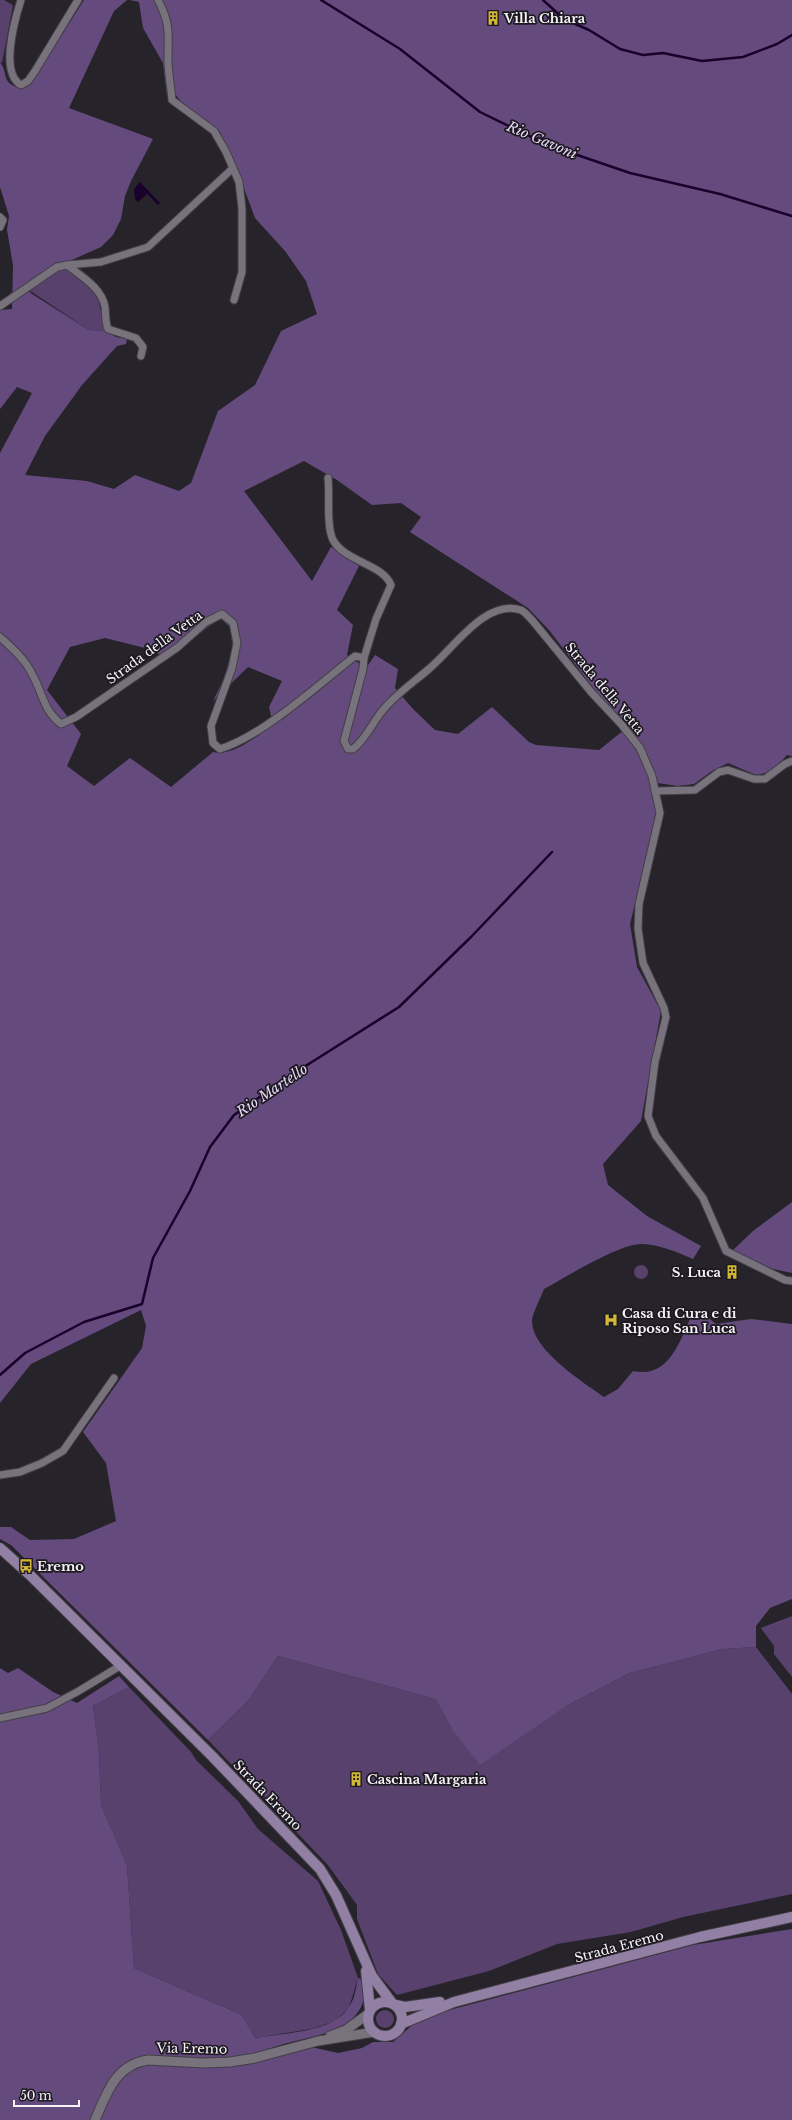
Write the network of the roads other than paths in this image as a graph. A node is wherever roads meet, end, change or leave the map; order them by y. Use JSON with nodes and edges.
{"nodes":[{"id":1,"x":21,"y":0,"type":"edge"},
{"id":2,"x":78,"y":0,"type":"edge"},
{"id":3,"x":158,"y":0,"type":"edge"},
{"id":4,"x":232,"y":169,"type":"junction"},
{"id":5,"x":0,"y":218,"type":"edge"},
{"id":6,"x":0,"y":227,"type":"edge"},
{"id":7,"x":67,"y":265,"type":"junction"},
{"id":8,"x":234,"y":300,"type":"dead end"},
{"id":9,"x":0,"y":306,"type":"edge"},
{"id":10,"x":141,"y":356,"type":"dead end"},
{"id":11,"x":328,"y":478,"type":"dead end"},
{"id":12,"x":0,"y":637,"type":"edge"},
{"id":13,"x":364,"y":658,"type":"junction"},
{"id":14,"x":792,"y":761,"type":"edge"},
{"id":15,"x":655,"y":790,"type":"junction"},
{"id":16,"x":792,"y":1281,"type":"edge"},
{"id":17,"x":114,"y":1378,"type":"dead end"},
{"id":18,"x":0,"y":1475,"type":"edge"},
{"id":19,"x":0,"y":1548,"type":"edge"},
{"id":20,"x":120,"y":1666,"type":"junction"},
{"id":21,"x":0,"y":1718,"type":"edge"},
{"id":22,"x":792,"y":1917,"type":"edge"},
{"id":23,"x":366,"y":1965,"type":"junction"},
{"id":24,"x":454,"y":2002,"type":"junction"},
{"id":25,"x":394,"y":2004,"type":"junction"},
{"id":26,"x":369,"y":2012,"type":"junction"},
{"id":27,"x":402,"y":2024,"type":"junction"},
{"id":28,"x":374,"y":2032,"type":"junction"},
{"id":29,"x":318,"y":2041,"type":"junction"},
{"id":30,"x":95,"y":2120,"type":"edge"}],
"edges":[{"from":1,"to":2,"type":"street"},
{"from":3,"to":4,"type":"street"},
{"from":4,"to":7,"type":"street"},
{"from":4,"to":8,"type":"street"},
{"from":5,"to":6,"type":"street"},
{"from":7,"to":9,"type":"street"},
{"from":7,"to":10,"type":"street"},
{"from":11,"to":13,"type":"street","name":"Strada della Vetta"},
{"from":12,"to":13,"type":"street","name":"Strada della Vetta"},
{"from":13,"to":15,"type":"street","name":"Strada della Vetta"},
{"from":14,"to":15,"type":"street"},
{"from":15,"to":16,"type":"street","name":"Strada della Vetta"},
{"from":17,"to":18,"type":"street"},
{"from":19,"to":20,"type":"main road","name":"Strada Eremo"},
{"from":20,"to":21,"type":"street"},
{"from":20,"to":23,"type":"main road","name":"Strada Eremo"},
{"from":22,"to":24,"type":"main road","name":"Strada Eremo"},
{"from":23,"to":25,"type":"main road","name":"Strada Eremo"},
{"from":23,"to":26,"type":"main road","name":"Strada Eremo"},
{"from":24,"to":25,"type":"main road","name":"Strada Eremo"},
{"from":24,"to":27,"type":"main road","name":"Strada Eremo"},
{"from":25,"to":26,"type":"main road"},
{"from":25,"to":27,"type":"main road"},
{"from":26,"to":28,"type":"main road"},
{"from":26,"to":29,"type":"street","name":"Via Eremo"},
{"from":27,"to":28,"type":"main road"},
{"from":28,"to":29,"type":"street","name":"Via Eremo"},
{"from":29,"to":30,"type":"street","name":"Via Eremo"}]}
